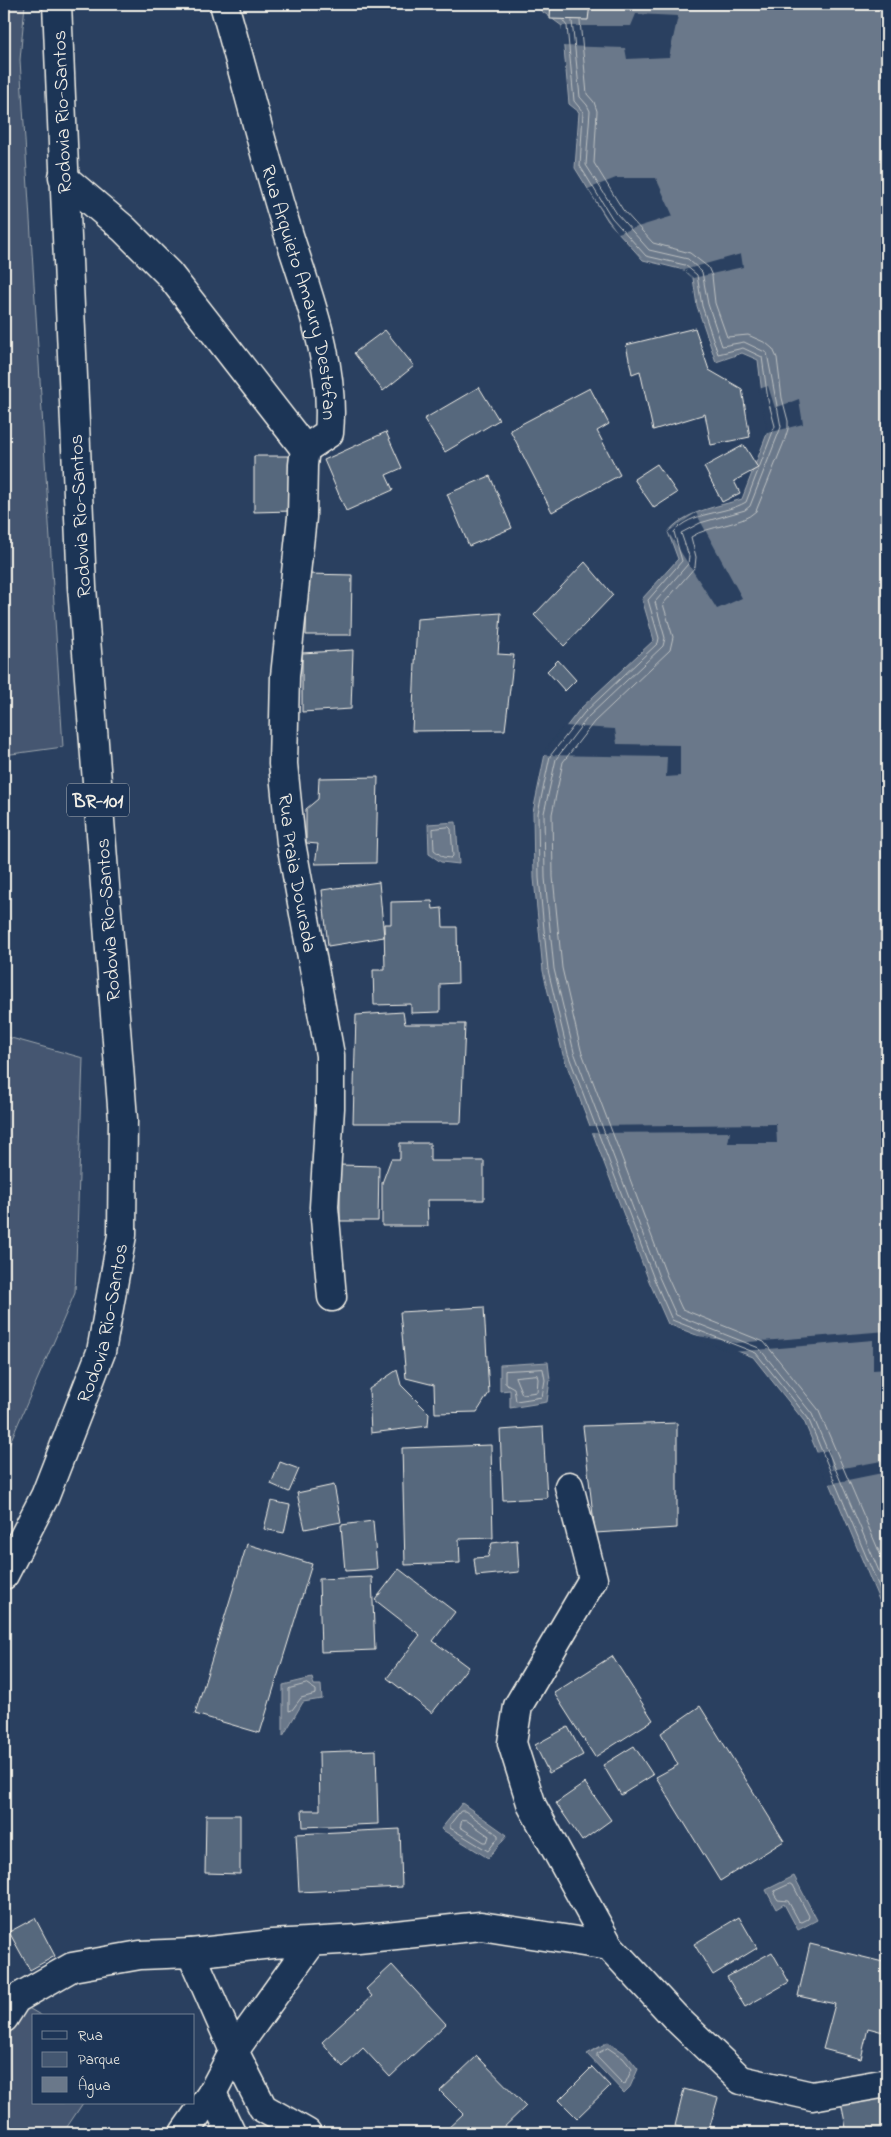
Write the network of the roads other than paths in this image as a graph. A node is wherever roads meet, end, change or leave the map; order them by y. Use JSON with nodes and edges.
{"nodes":[{"id":1,"x":57,"y":4,"type":"edge"},
{"id":2,"x":224,"y":4,"type":"edge"},
{"id":3,"x":64,"y":178,"type":"junction"},
{"id":4,"x":306,"y":449,"type":"junction"},
{"id":5,"x":332,"y":1297,"type":"dead end"},
{"id":6,"x":569,"y":1486,"type":"dead end"},
{"id":7,"x":4,"y":1575,"type":"edge"},
{"id":8,"x":312,"y":1942,"type":"junction"},
{"id":9,"x":609,"y":1946,"type":"junction"},
{"id":10,"x":191,"y":1954,"type":"junction"},
{"id":11,"x":4,"y":2018,"type":"edge"},
{"id":12,"x":234,"y":2051,"type":"junction"},
{"id":13,"x":887,"y":2083,"type":"edge"},
{"id":14,"x":212,"y":2093,"type":"junction"},
{"id":15,"x":184,"y":2133,"type":"edge"},
{"id":16,"x":231,"y":2133,"type":"edge"},
{"id":17,"x":307,"y":2133,"type":"edge"}],
"edges":[{"from":1,"to":3,"type":"main road","name":"Rodovia Rio-Santos","number":"BR-101"},
{"from":2,"to":4,"type":"main road","name":"Rua Arquieto Amaury Destefan"},
{"from":3,"to":4,"type":"main road","name":"Rua Arquieto Amaury Destefan"},
{"from":3,"to":7,"type":"main road","name":"Rodovia Rio-Santos","number":"BR-101"},
{"from":4,"to":5,"type":"main road","name":"Rua Praia Dourada"},
{"from":6,"to":9,"type":"main road"},
{"from":8,"to":9,"type":"main road"},
{"from":8,"to":10,"type":"main road"},
{"from":8,"to":12,"type":"main road"},
{"from":9,"to":13,"type":"main road"},
{"from":10,"to":11,"type":"main road"},
{"from":10,"to":12,"type":"main road"},
{"from":12,"to":14,"type":"main road"},
{"from":12,"to":17,"type":"main road"},
{"from":14,"to":15,"type":"main road"},
{"from":14,"to":16,"type":"main road"}]}
